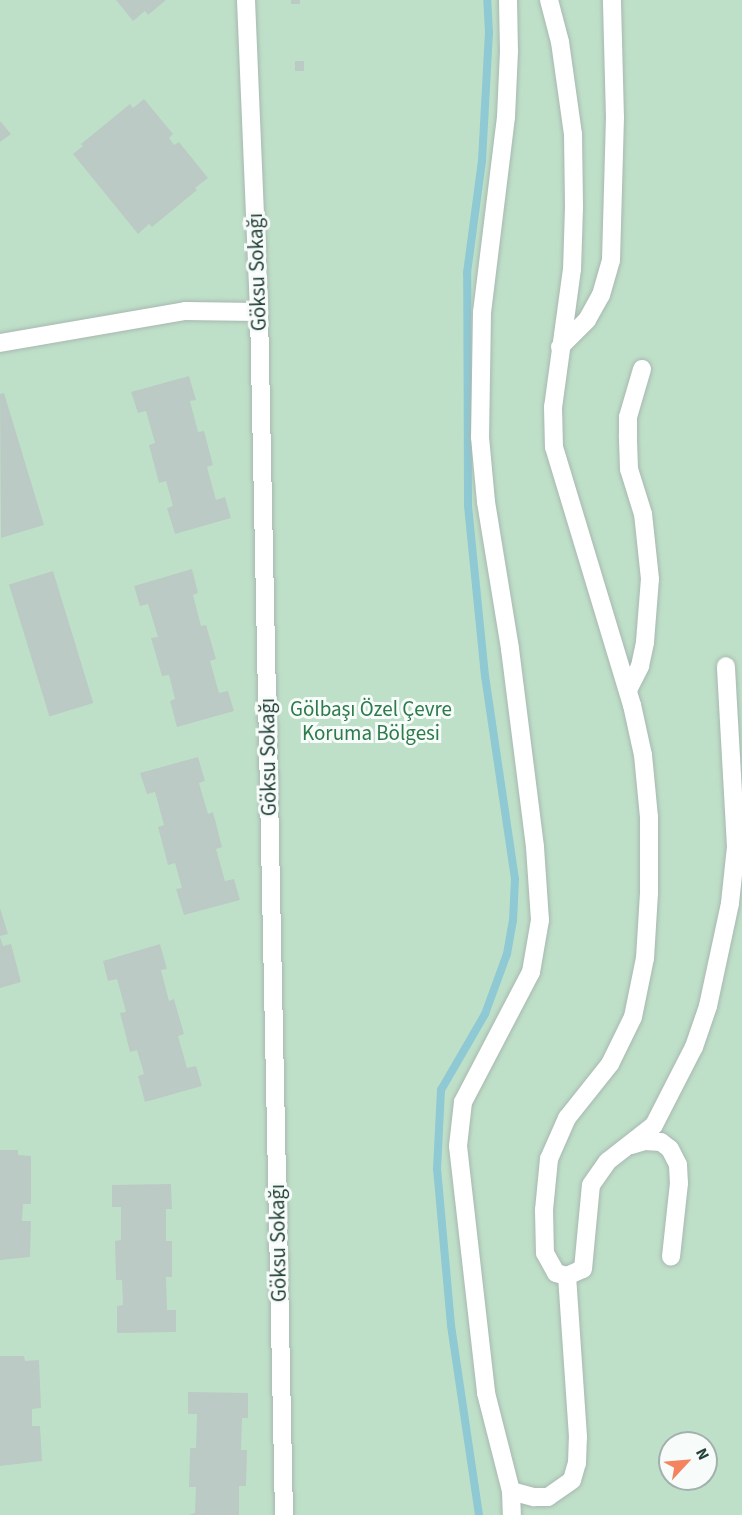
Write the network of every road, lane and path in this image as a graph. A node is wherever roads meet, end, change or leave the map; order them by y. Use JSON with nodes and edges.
{"nodes":[{"id":1,"x":246,"y":0,"type":"edge"},
{"id":2,"x":508,"y":0,"type":"edge"},
{"id":3,"x":549,"y":0,"type":"edge"},
{"id":4,"x":612,"y":0,"type":"edge"},
{"id":5,"x":259,"y":312,"type":"junction"},
{"id":6,"x":0,"y":343,"type":"edge"},
{"id":7,"x":560,"y":347,"type":"junction"},
{"id":8,"x":642,"y":369,"type":"dead end"},
{"id":9,"x":726,"y":666,"type":"dead end"},
{"id":10,"x":628,"y":690,"type":"junction"},
{"id":11,"x":631,"y":1145,"type":"junction"},
{"id":12,"x":671,"y":1257,"type":"dead end"},
{"id":13,"x":567,"y":1276,"type":"junction"},
{"id":14,"x":511,"y":1491,"type":"junction"},
{"id":15,"x":284,"y":1515,"type":"edge"},
{"id":16,"x":512,"y":1515,"type":"edge"}],
"edges":[{"from":1,"to":5,"type":"street","name":"Göksu Sokağı"},
{"from":2,"to":14,"type":"street"},
{"from":3,"to":7,"type":"street"},
{"from":4,"to":7,"type":"street"},
{"from":5,"to":6,"type":"street"},
{"from":5,"to":15,"type":"street","name":"Göksu Sokağı"},
{"from":7,"to":10,"type":"street"},
{"from":8,"to":10,"type":"street"},
{"from":9,"to":11,"type":"street"},
{"from":10,"to":13,"type":"street"},
{"from":11,"to":12,"type":"street"},
{"from":11,"to":13,"type":"street"},
{"from":13,"to":14,"type":"street"},
{"from":14,"to":16,"type":"street"}]}
